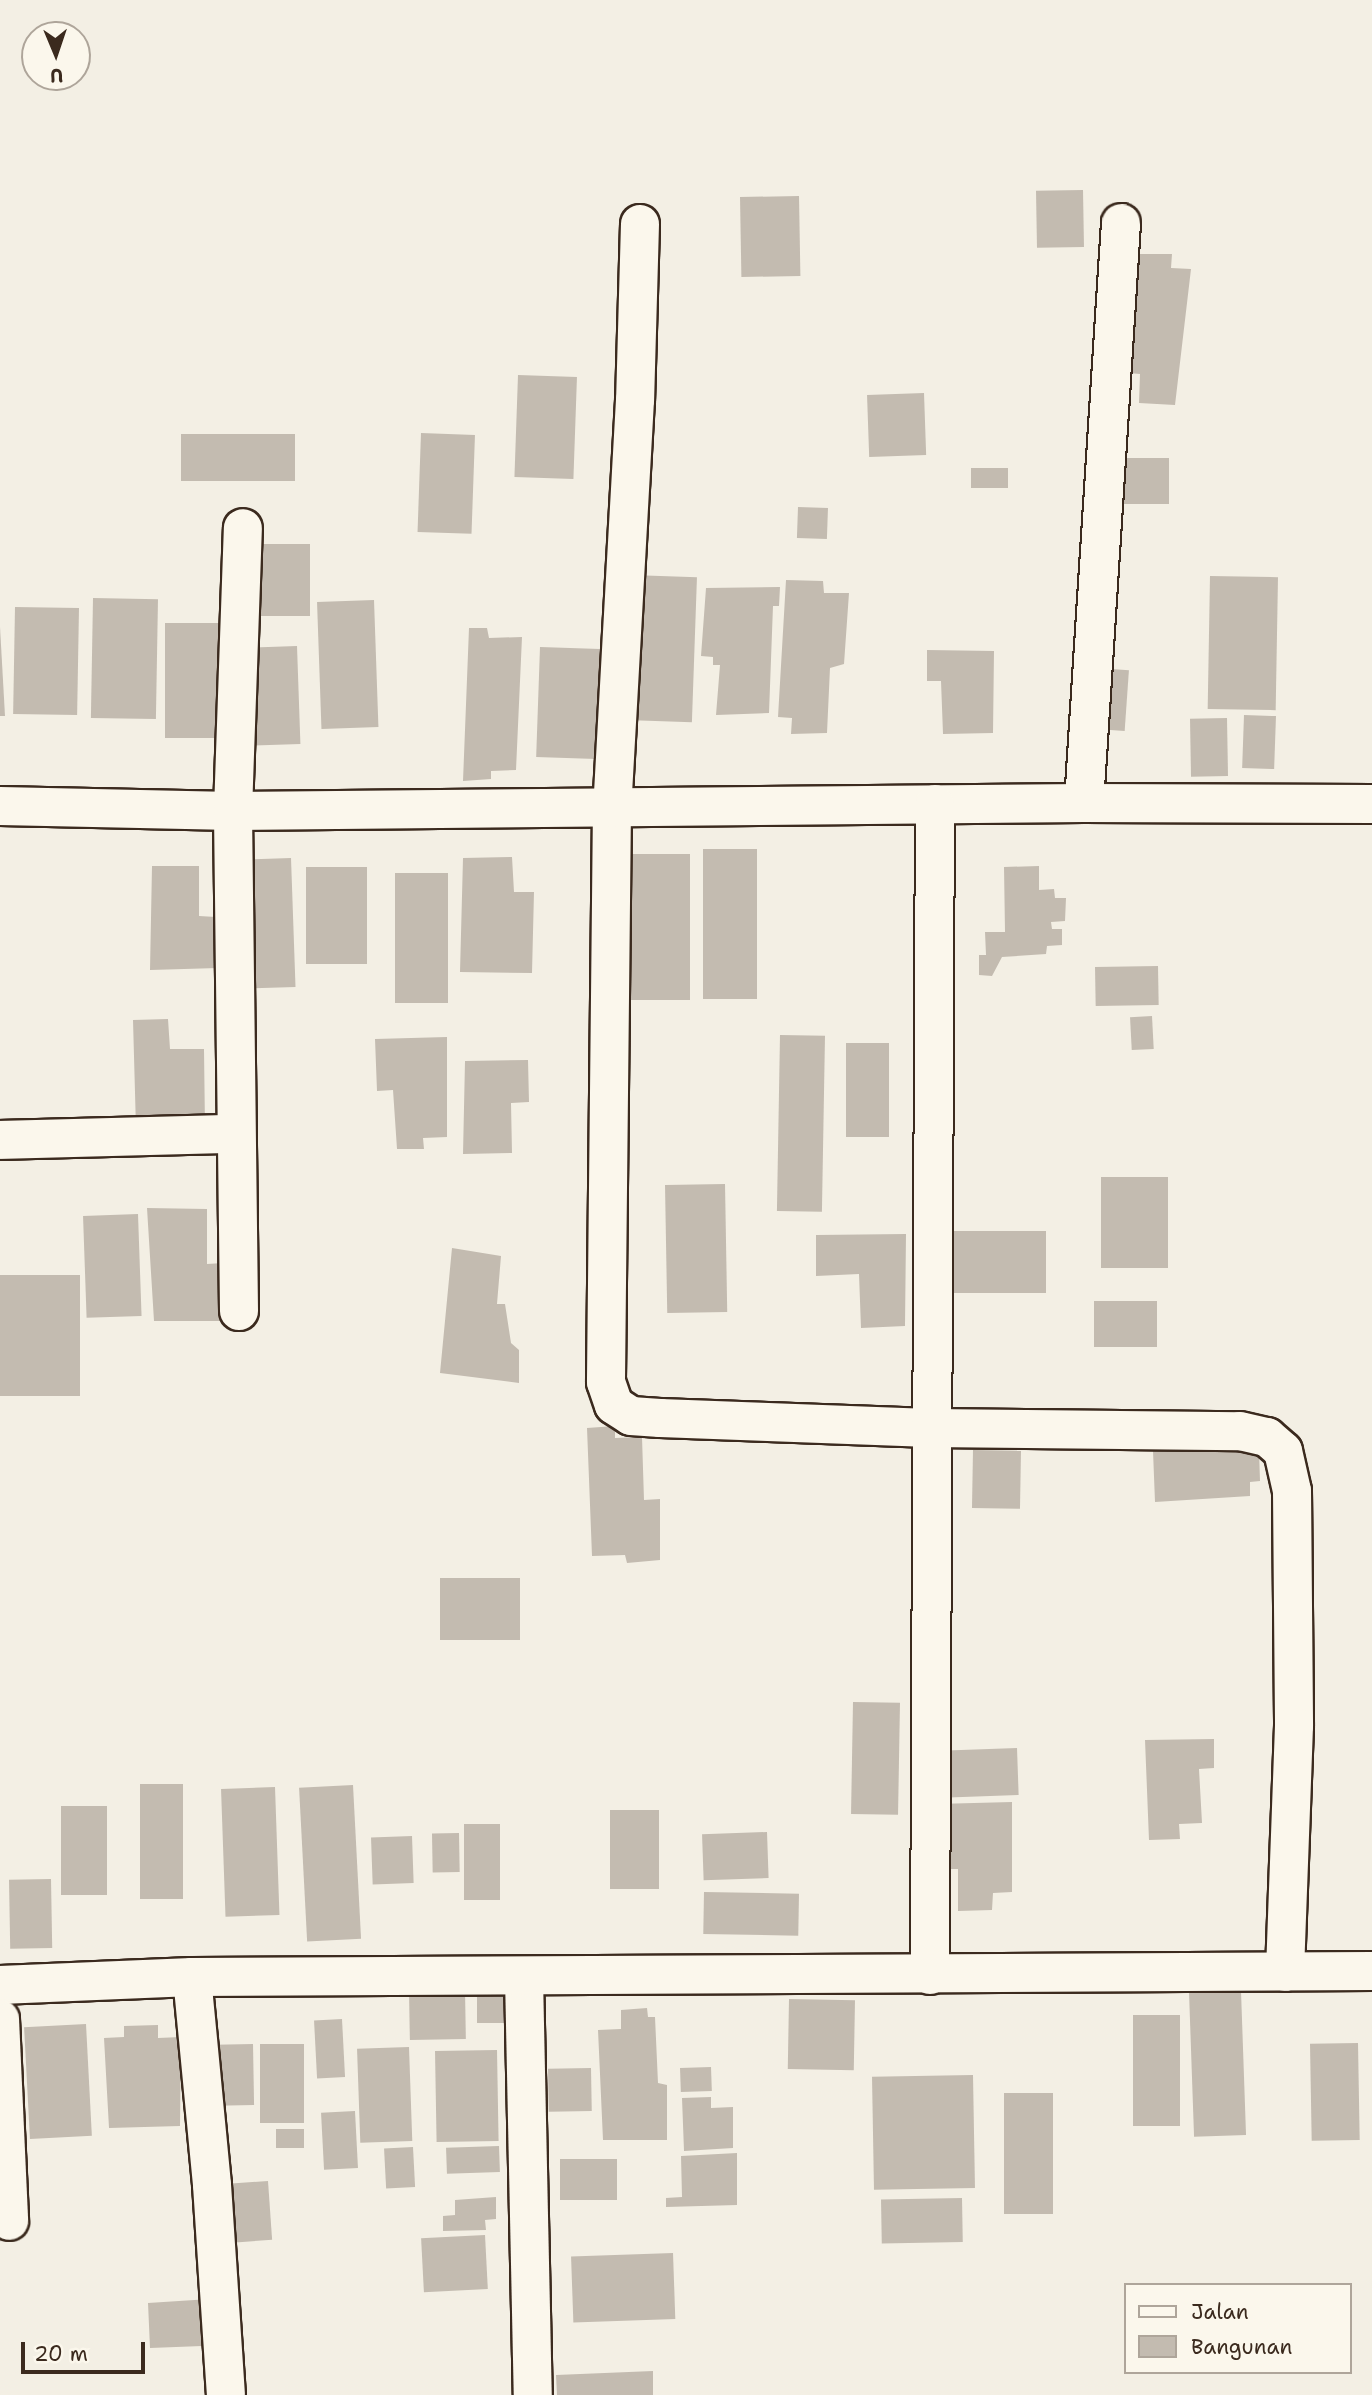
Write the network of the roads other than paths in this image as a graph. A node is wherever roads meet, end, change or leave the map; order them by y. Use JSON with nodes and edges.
{"nodes":[{"id":1,"x":1121,"y":223,"type":"dead end"},
{"id":2,"x":640,"y":224,"type":"dead end"},
{"id":3,"x":243,"y":528,"type":"dead end"},
{"id":4,"x":1084,"y":803,"type":"junction"},
{"id":5,"x":935,"y":804,"type":"junction"},
{"id":6,"x":1372,"y":804,"type":"edge"},
{"id":7,"x":0,"y":806,"type":"edge"},
{"id":8,"x":612,"y":806,"type":"junction"},
{"id":9,"x":233,"y":811,"type":"junction"},
{"id":10,"x":235,"y":1134,"type":"junction"},
{"id":11,"x":0,"y":1140,"type":"edge"},
{"id":12,"x":239,"y":1311,"type":"dead end"},
{"id":13,"x":930,"y":1428,"type":"junction"},
{"id":14,"x":1372,"y":1971,"type":"edge"},
{"id":15,"x":1286,"y":1972,"type":"junction"},
{"id":16,"x":930,"y":1975,"type":"junction"},
{"id":17,"x":524,"y":1976,"type":"junction"},
{"id":18,"x":192,"y":1977,"type":"junction"},
{"id":19,"x":0,"y":1985,"type":"edge"},
{"id":20,"x":0,"y":2019,"type":"edge"},
{"id":21,"x":9,"y":2221,"type":"dead end"},
{"id":22,"x":226,"y":2395,"type":"edge"},
{"id":23,"x":533,"y":2395,"type":"edge"}],
"edges":[{"from":1,"to":4,"type":"street"},
{"from":2,"to":8,"type":"street"},
{"from":3,"to":9,"type":"street"},
{"from":4,"to":5,"type":"street"},
{"from":4,"to":6,"type":"street"},
{"from":5,"to":8,"type":"street"},
{"from":5,"to":13,"type":"street"},
{"from":7,"to":9,"type":"street"},
{"from":8,"to":9,"type":"street"},
{"from":8,"to":13,"type":"street"},
{"from":9,"to":10,"type":"street"},
{"from":10,"to":11,"type":"street"},
{"from":10,"to":12,"type":"street"},
{"from":13,"to":15,"type":"street"},
{"from":13,"to":16,"type":"street"},
{"from":14,"to":15,"type":"street"},
{"from":15,"to":16,"type":"street"},
{"from":16,"to":17,"type":"street"},
{"from":17,"to":18,"type":"street"},
{"from":17,"to":23,"type":"street"},
{"from":18,"to":19,"type":"street"},
{"from":18,"to":22,"type":"street"},
{"from":20,"to":21,"type":"street"}]}
